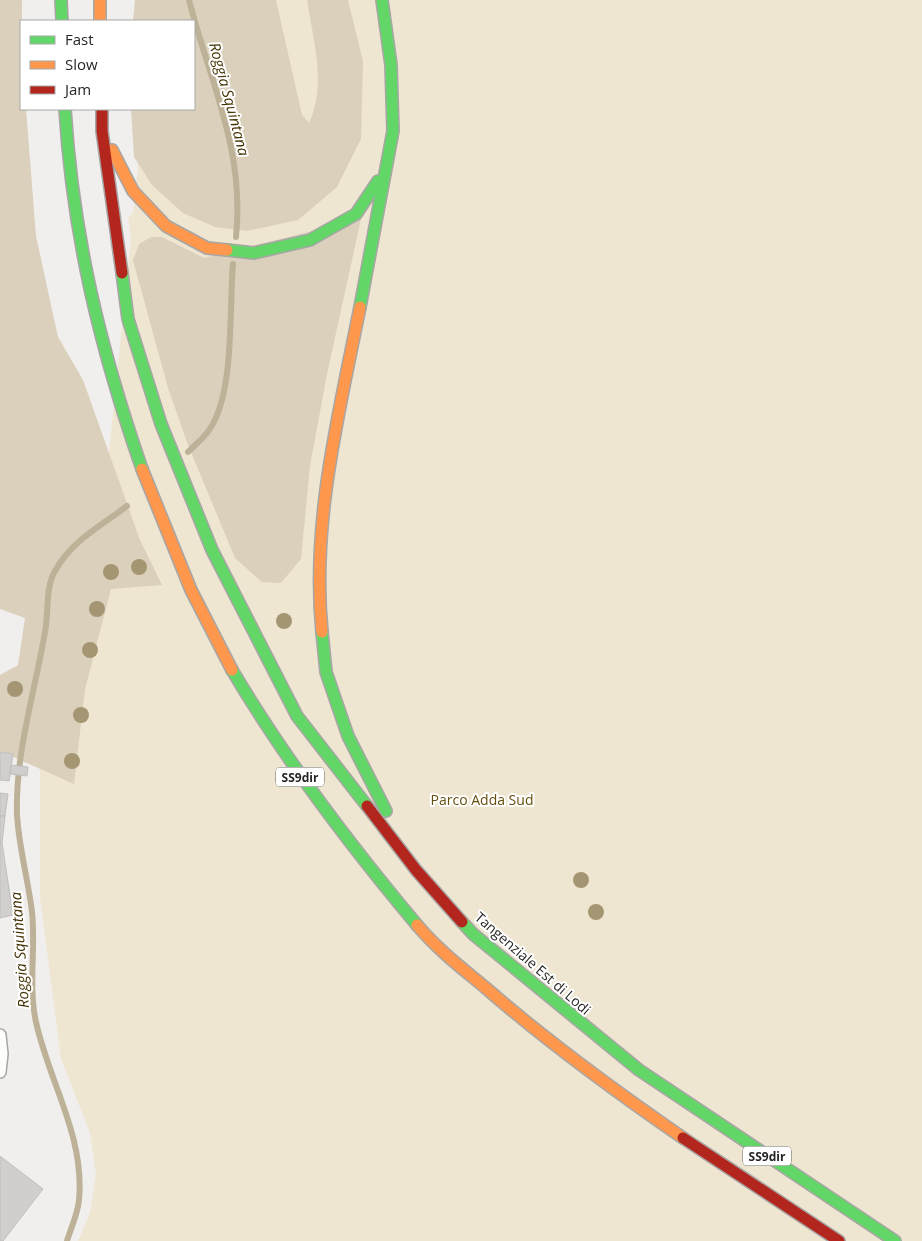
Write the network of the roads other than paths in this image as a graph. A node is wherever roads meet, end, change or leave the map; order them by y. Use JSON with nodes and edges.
{"nodes":[{"id":1,"x":61,"y":0,"type":"edge"},
{"id":2,"x":100,"y":0,"type":"edge"},
{"id":3,"x":382,"y":0,"type":"edge"},
{"id":4,"x":62,"y":20,"type":"edge"},
{"id":5,"x":100,"y":20,"type":"edge"},
{"id":6,"x":65,"y":110,"type":"edge"},
{"id":7,"x":102,"y":110,"type":"edge"},
{"id":8,"x":102,"y":131,"type":"junction"},
{"id":9,"x":384,"y":172,"type":"junction"},
{"id":10,"x":416,"y":870,"type":"junction"},
{"id":11,"x":0,"y":1035,"type":"edge"},
{"id":12,"x":0,"y":1072,"type":"edge"},
{"id":13,"x":839,"y":1241,"type":"edge"},
{"id":14,"x":895,"y":1241,"type":"edge"}],
"edges":[{"from":1,"to":4,"type":"highway"},
{"from":2,"to":5,"type":"highway"},
{"from":3,"to":9,"type":"highway"},
{"from":6,"to":13,"type":"highway","number":"SS9dir"},
{"from":7,"to":8,"type":"highway","number":"SS9dir"},
{"from":8,"to":9,"type":"highway"},
{"from":8,"to":10,"type":"highway","number":"SS9dir"},
{"from":9,"to":10,"type":"highway"},
{"from":10,"to":14,"type":"highway","name":"Tangenziale Est di Lodi","number":"SS9dir"},
{"from":11,"to":12,"type":"lane"}]}
